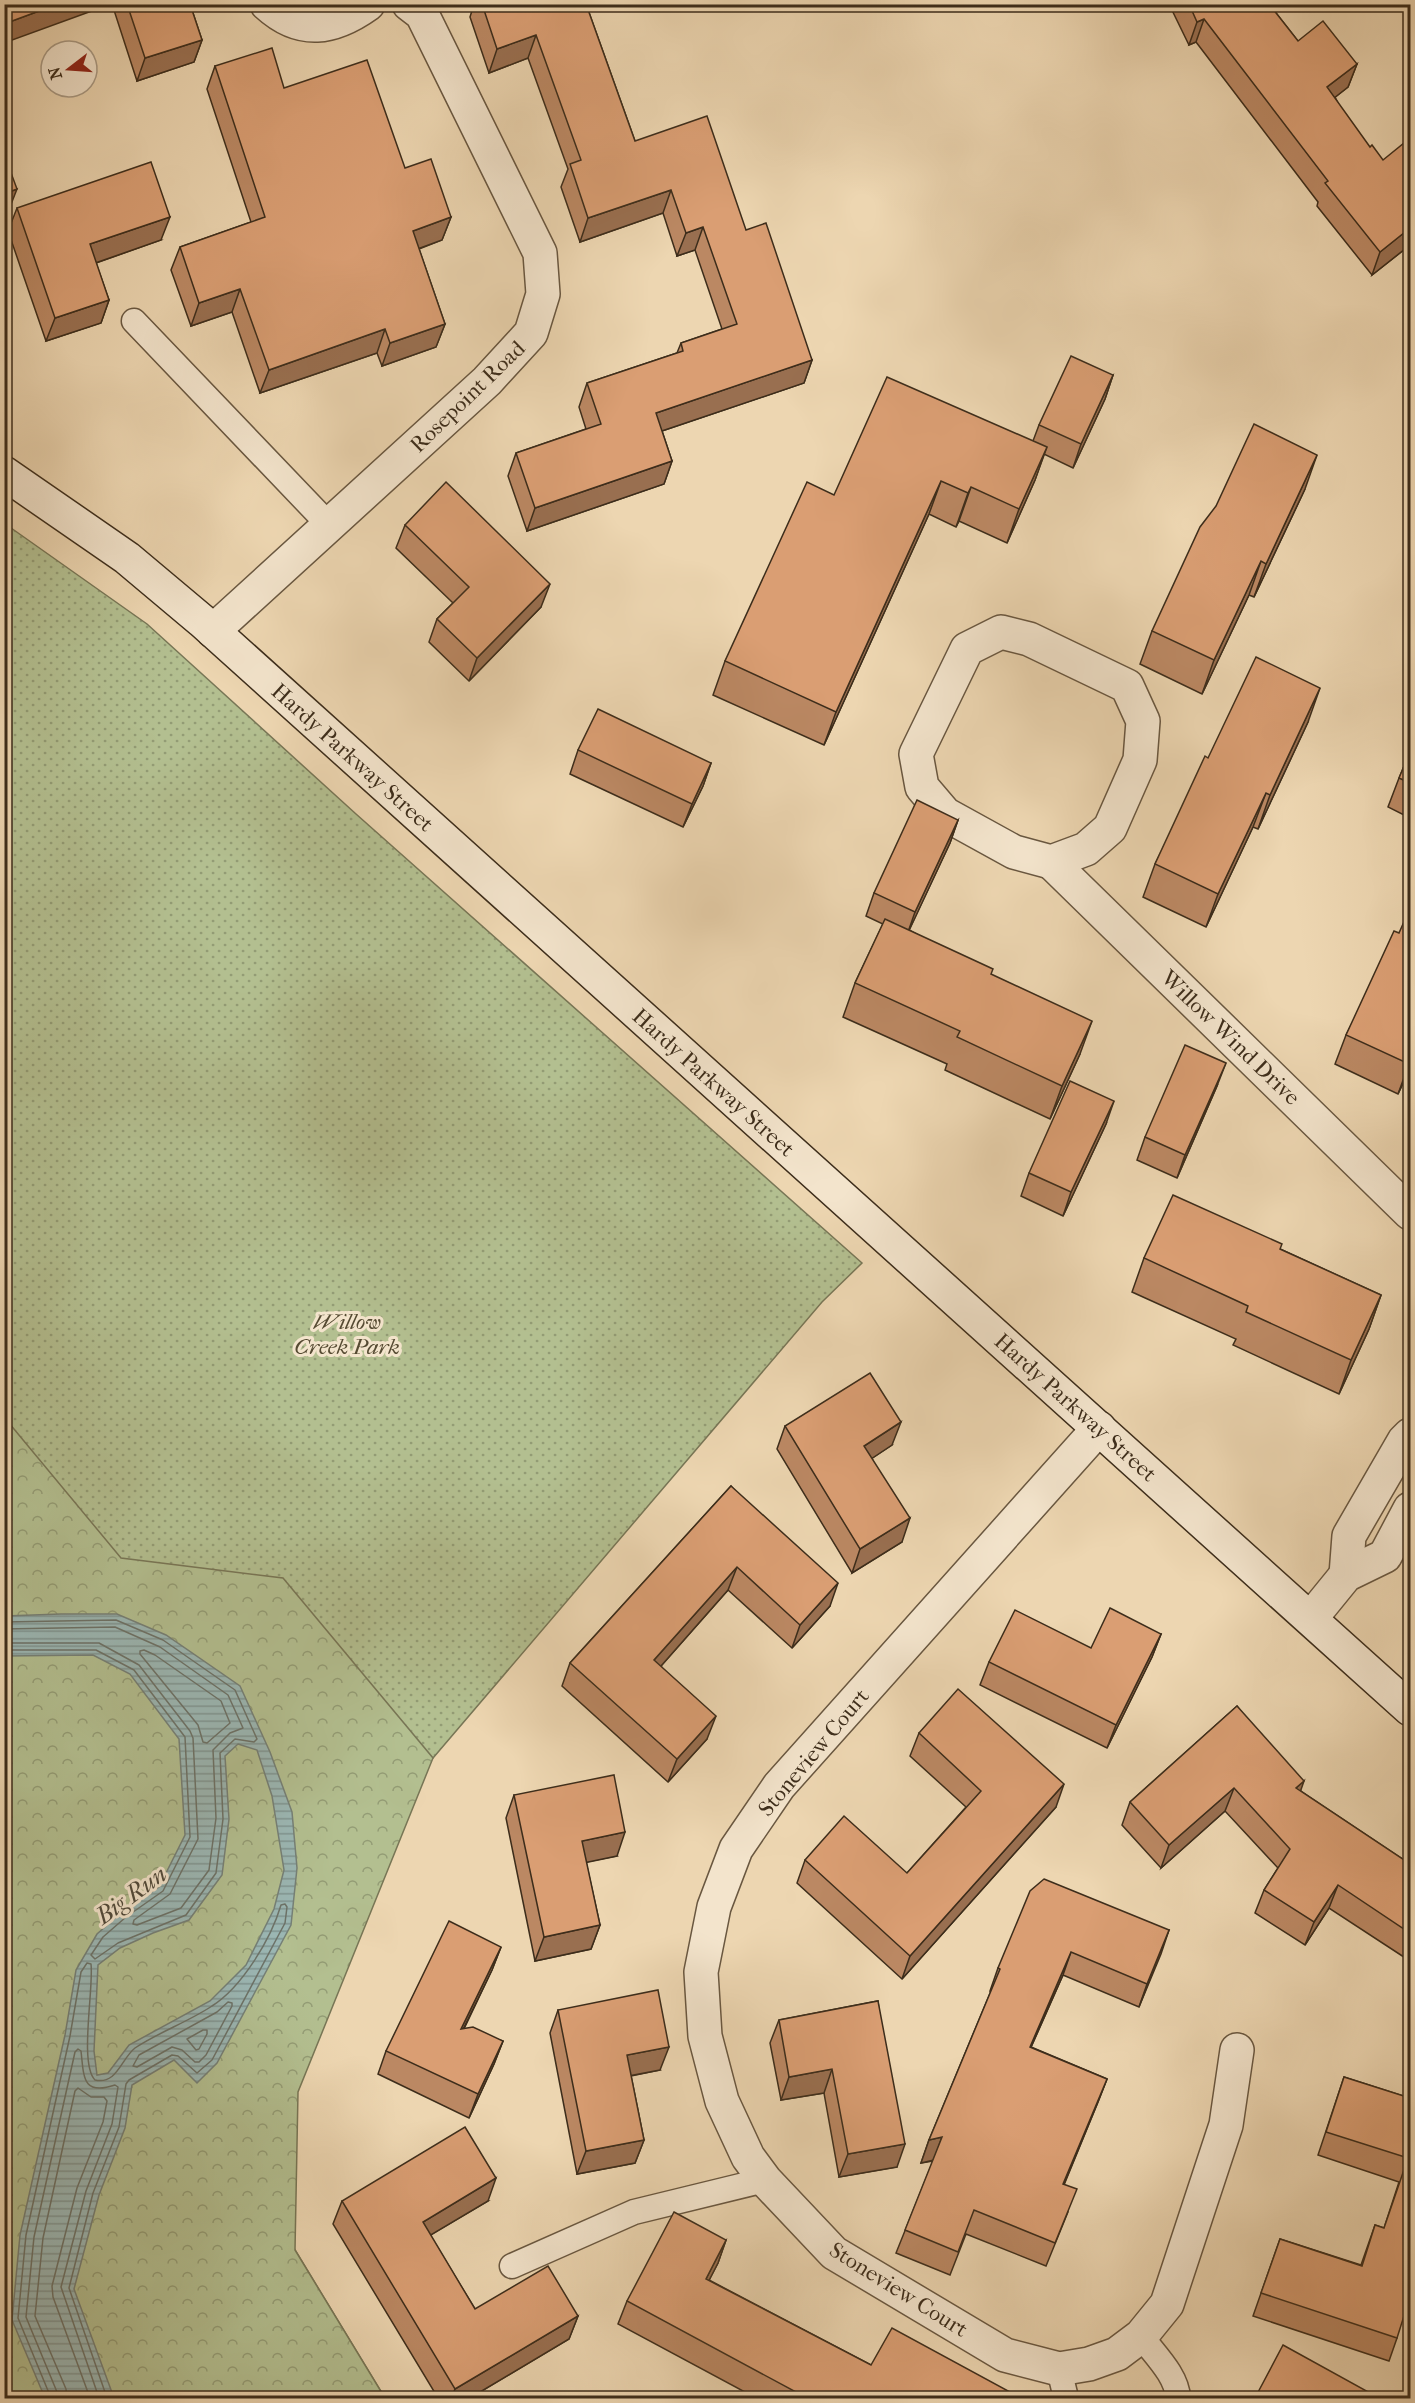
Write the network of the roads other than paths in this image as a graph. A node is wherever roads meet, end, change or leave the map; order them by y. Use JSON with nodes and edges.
{"nodes":[{"id":1,"x":267,"y":4,"type":"edge"},
{"id":2,"x":368,"y":4,"type":"edge"},
{"id":3,"x":409,"y":4,"type":"edge"},
{"id":4,"x":134,"y":321,"type":"dead end"},
{"id":5,"x":4,"y":473,"type":"edge"},
{"id":6,"x":330,"y":526,"type":"junction"},
{"id":7,"x":213,"y":631,"type":"junction"},
{"id":8,"x":1051,"y":862,"type":"junction"},
{"id":9,"x":1410,"y":1213,"type":"edge"},
{"id":10,"x":1100,"y":1428,"type":"junction"},
{"id":11,"x":1410,"y":1435,"type":"edge"},
{"id":12,"x":1410,"y":1509,"type":"edge"},
{"id":13,"x":1346,"y":1575,"type":"junction"},
{"id":14,"x":1311,"y":1618,"type":"junction"},
{"id":15,"x":1410,"y":1709,"type":"edge"},
{"id":16,"x":1237,"y":2050,"type":"dead end"},
{"id":17,"x":765,"y":2180,"type":"junction"},
{"id":18,"x":512,"y":2266,"type":"dead end"},
{"id":19,"x":1141,"y":2336,"type":"junction"},
{"id":20,"x":1062,"y":2384,"type":"edge"},
{"id":21,"x":1178,"y":2398,"type":"edge"}],
"edges":[{"from":1,"to":2,"type":"street"},
{"from":3,"to":6,"type":"street","name":"Rosepoint Road"},
{"from":4,"to":6,"type":"lane"},
{"from":5,"to":7,"type":"street","name":"Hardy Parkway Street"},
{"from":6,"to":7,"type":"street","name":"Rosepoint Road"},
{"from":7,"to":10,"type":"street","name":"Hardy Parkway Street"},
{"from":8,"to":8,"type":"street","name":"Willow Wind Drive"},
{"from":8,"to":9,"type":"street","name":"Willow Wind Drive"},
{"from":10,"to":14,"type":"street","name":"Hardy Parkway Street"},
{"from":10,"to":17,"type":"street","name":"Stoneview Court"},
{"from":11,"to":13,"type":"street"},
{"from":12,"to":13,"type":"street"},
{"from":13,"to":14,"type":"street"},
{"from":14,"to":15,"type":"street","name":"Hardy Parkway Street"},
{"from":16,"to":19,"type":"street","name":"Stoneview Court"},
{"from":17,"to":18,"type":"lane"},
{"from":17,"to":20,"type":"street","name":"Stoneview Court"},
{"from":19,"to":20,"type":"street","name":"Stoneview Court"},
{"from":19,"to":21,"type":"lane"}]}
